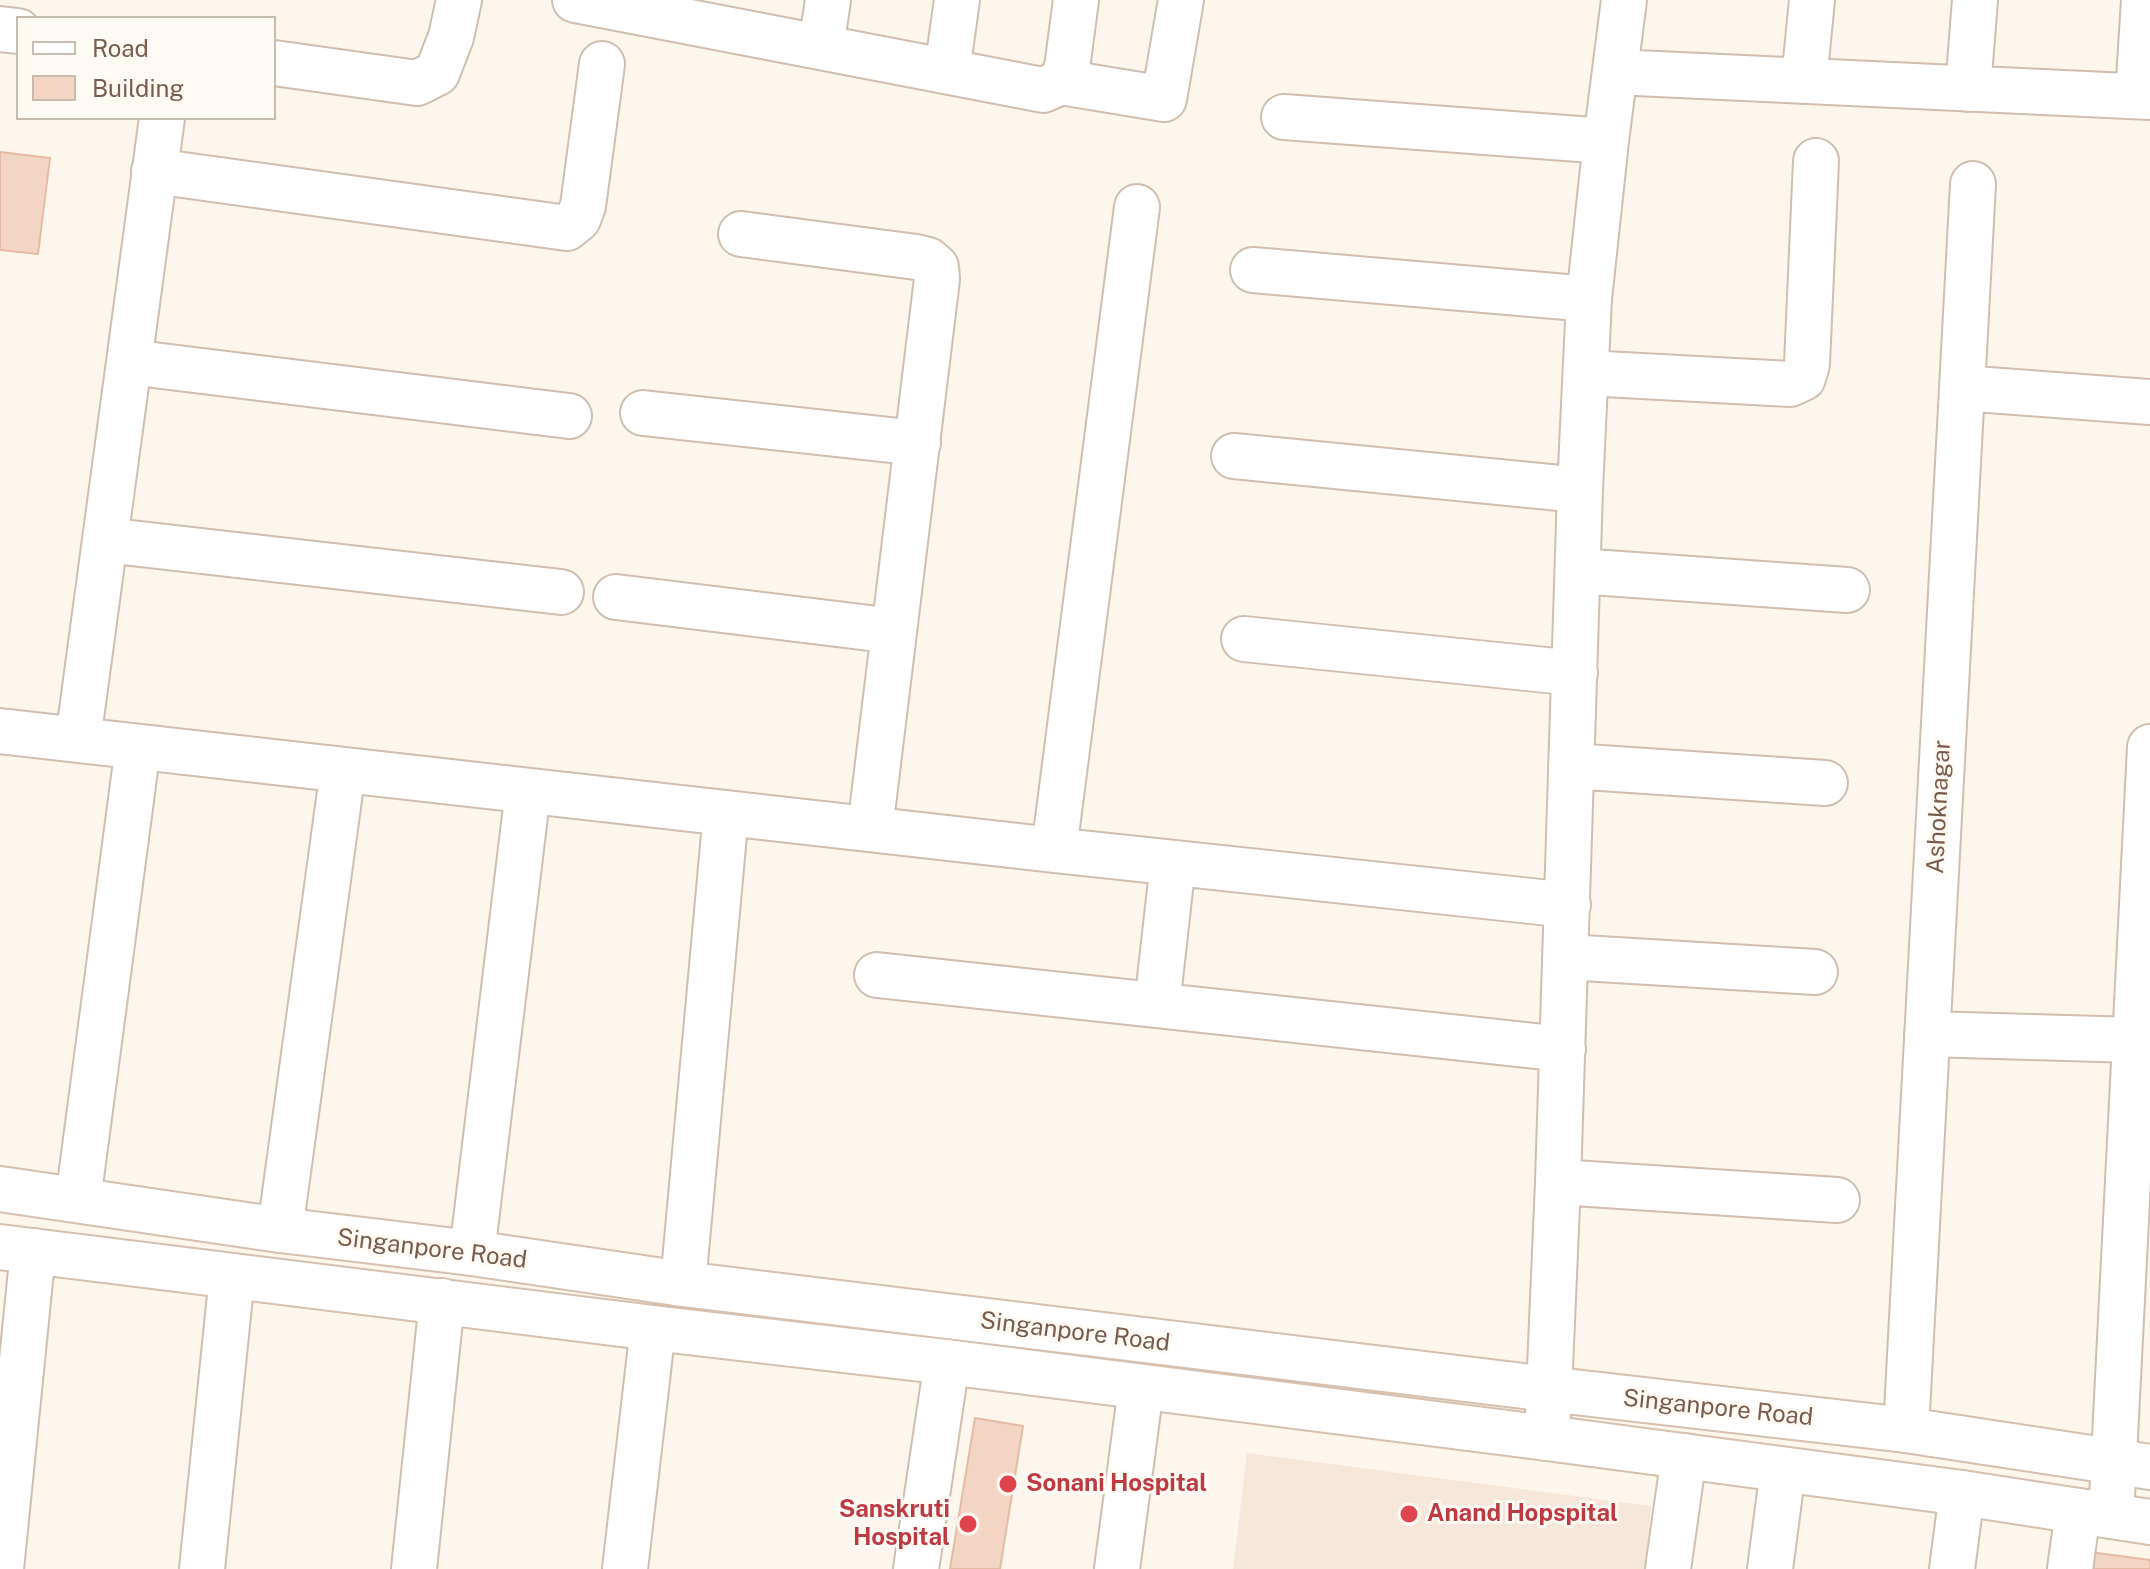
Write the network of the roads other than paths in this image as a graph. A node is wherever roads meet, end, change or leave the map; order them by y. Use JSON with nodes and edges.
{"nodes":[{"id":1,"x":459,"y":0,"type":"edge"},
{"id":2,"x":828,"y":0,"type":"edge"},
{"id":3,"x":957,"y":0,"type":"edge"},
{"id":4,"x":1076,"y":0,"type":"edge"},
{"id":5,"x":1181,"y":0,"type":"edge"},
{"id":6,"x":1624,"y":0,"type":"edge"},
{"id":7,"x":1812,"y":0,"type":"edge"},
{"id":8,"x":1975,"y":0,"type":"edge"},
{"id":9,"x":2144,"y":0,"type":"edge"},
{"id":10,"x":593,"y":1,"type":"edge"},
{"id":11,"x":713,"y":13,"type":"edge"},
{"id":12,"x":821,"y":47,"type":"junction"},
{"id":13,"x":276,"y":63,"type":"edge"},
{"id":14,"x":602,"y":64,"type":"dead end"},
{"id":15,"x":947,"y":71,"type":"junction"},
{"id":16,"x":1615,"y":72,"type":"junction"},
{"id":17,"x":1804,"y":81,"type":"junction"},
{"id":18,"x":1061,"y":82,"type":"junction"},
{"id":19,"x":1968,"y":89,"type":"junction"},
{"id":20,"x":2144,"y":96,"type":"edge"},
{"id":21,"x":1284,"y":117,"type":"dead end"},
{"id":22,"x":162,"y":120,"type":"edge"},
{"id":23,"x":1606,"y":141,"type":"junction"},
{"id":24,"x":1816,"y":161,"type":"dead end"},
{"id":25,"x":154,"y":171,"type":"junction"},
{"id":26,"x":1973,"y":184,"type":"dead end"},
{"id":27,"x":1137,"y":207,"type":"dead end"},
{"id":28,"x":741,"y":234,"type":"dead end"},
{"id":29,"x":1253,"y":270,"type":"dead end"},
{"id":30,"x":1589,"y":299,"type":"junction"},
{"id":31,"x":129,"y":362,"type":"junction"},
{"id":32,"x":1586,"y":373,"type":"junction"},
{"id":33,"x":1962,"y":388,"type":"junction"},
{"id":34,"x":2150,"y":402,"type":"edge"},
{"id":35,"x":643,"y":413,"type":"dead end"},
{"id":36,"x":569,"y":416,"type":"dead end"},
{"id":37,"x":918,"y":443,"type":"junction"},
{"id":38,"x":1234,"y":456,"type":"dead end"},
{"id":39,"x":1580,"y":490,"type":"junction"},
{"id":40,"x":105,"y":540,"type":"junction"},
{"id":41,"x":1578,"y":571,"type":"junction"},
{"id":42,"x":1847,"y":590,"type":"dead end"},
{"id":43,"x":561,"y":592,"type":"dead end"},
{"id":44,"x":616,"y":597,"type":"dead end"},
{"id":45,"x":894,"y":631,"type":"junction"},
{"id":46,"x":1244,"y":639,"type":"dead end"},
{"id":47,"x":1575,"y":673,"type":"junction"},
{"id":48,"x":0,"y":731,"type":"edge"},
{"id":49,"x":78,"y":740,"type":"junction"},
{"id":50,"x":138,"y":747,"type":"junction"},
{"id":51,"x":2150,"y":747,"type":"edge"},
{"id":52,"x":1571,"y":766,"type":"junction"},
{"id":53,"x":343,"y":770,"type":"junction"},
{"id":54,"x":1825,"y":783,"type":"dead end"},
{"id":55,"x":528,"y":791,"type":"junction"},
{"id":56,"x":726,"y":813,"type":"junction"},
{"id":57,"x":870,"y":829,"type":"junction"},
{"id":58,"x":1054,"y":850,"type":"junction"},
{"id":59,"x":1173,"y":863,"type":"junction"},
{"id":60,"x":1568,"y":905,"type":"junction"},
{"id":61,"x":1566,"y":957,"type":"junction"},
{"id":62,"x":1815,"y":972,"type":"dead end"},
{"id":63,"x":877,"y":975,"type":"dead end"},
{"id":64,"x":1157,"y":1005,"type":"junction"},
{"id":65,"x":1927,"y":1034,"type":"junction"},
{"id":66,"x":2135,"y":1040,"type":"junction"},
{"id":67,"x":1563,"y":1049,"type":"junction"},
{"id":68,"x":1558,"y":1182,"type":"junction"},
{"id":69,"x":0,"y":1189,"type":"edge"},
{"id":70,"x":78,"y":1200,"type":"junction"},
{"id":71,"x":1837,"y":1200,"type":"dead end"},
{"id":72,"x":280,"y":1230,"type":"junction"},
{"id":73,"x":16,"y":1249,"type":"edge"},
{"id":74,"x":472,"y":1253,"type":"junction"},
{"id":75,"x":232,"y":1276,"type":"junction"},
{"id":76,"x":683,"y":1284,"type":"junction"},
{"id":77,"x":442,"y":1301,"type":"junction"},
{"id":78,"x":653,"y":1328,"type":"junction"},
{"id":79,"x":947,"y":1362,"type":"junction"},
{"id":80,"x":1141,"y":1388,"type":"junction"},
{"id":81,"x":1548,"y":1389,"type":"junction"},
{"id":82,"x":1906,"y":1430,"type":"junction"},
{"id":83,"x":1547,"y":1438,"type":"junction"},
{"id":84,"x":1684,"y":1456,"type":"junction"},
{"id":85,"x":2132,"y":1464,"type":"edge"},
{"id":86,"x":1783,"y":1470,"type":"junction"},
{"id":87,"x":1962,"y":1493,"type":"junction"},
{"id":88,"x":2113,"y":1516,"type":"edge"},
{"id":89,"x":1,"y":1569,"type":"edge"},
{"id":90,"x":202,"y":1569,"type":"edge"},
{"id":91,"x":414,"y":1569,"type":"edge"},
{"id":92,"x":625,"y":1569,"type":"edge"},
{"id":93,"x":916,"y":1569,"type":"edge"},
{"id":94,"x":1117,"y":1569,"type":"edge"},
{"id":95,"x":1668,"y":1569,"type":"edge"},
{"id":96,"x":1770,"y":1569,"type":"edge"},
{"id":97,"x":1952,"y":1569,"type":"edge"},
{"id":98,"x":2070,"y":1569,"type":"edge"}],
"edges":[{"from":1,"to":13,"type":"street"},
{"from":2,"to":12,"type":"street"},
{"from":3,"to":15,"type":"street"},
{"from":4,"to":18,"type":"street"},
{"from":5,"to":18,"type":"street"},
{"from":6,"to":16,"type":"street"},
{"from":7,"to":17,"type":"street"},
{"from":8,"to":19,"type":"street"},
{"from":9,"to":20,"type":"street"},
{"from":10,"to":11,"type":"street"},
{"from":11,"to":12,"type":"street"},
{"from":12,"to":15,"type":"street"},
{"from":14,"to":25,"type":"street"},
{"from":15,"to":18,"type":"street"},
{"from":16,"to":17,"type":"street"},
{"from":16,"to":23,"type":"street"},
{"from":17,"to":19,"type":"street"},
{"from":19,"to":20,"type":"street"},
{"from":21,"to":23,"type":"street"},
{"from":22,"to":25,"type":"street"},
{"from":23,"to":30,"type":"street"},
{"from":24,"to":32,"type":"street"},
{"from":25,"to":31,"type":"street"},
{"from":26,"to":33,"type":"street","name":"Ashoknagar"},
{"from":27,"to":58,"type":"street"},
{"from":28,"to":37,"type":"street"},
{"from":29,"to":30,"type":"street"},
{"from":30,"to":32,"type":"street"},
{"from":31,"to":36,"type":"street"},
{"from":31,"to":40,"type":"street"},
{"from":32,"to":39,"type":"street"},
{"from":33,"to":34,"type":"street"},
{"from":33,"to":65,"type":"street","name":"Ashoknagar"},
{"from":35,"to":37,"type":"street"},
{"from":37,"to":45,"type":"street"},
{"from":38,"to":39,"type":"street"},
{"from":39,"to":41,"type":"street"},
{"from":40,"to":43,"type":"street"},
{"from":40,"to":49,"type":"street"},
{"from":41,"to":42,"type":"street"},
{"from":41,"to":47,"type":"street"},
{"from":44,"to":45,"type":"street"},
{"from":45,"to":57,"type":"street"},
{"from":46,"to":47,"type":"street"},
{"from":47,"to":52,"type":"street"},
{"from":48,"to":49,"type":"street"},
{"from":49,"to":50,"type":"street"},
{"from":50,"to":53,"type":"street"},
{"from":50,"to":70,"type":"street"},
{"from":51,"to":66,"type":"street"},
{"from":52,"to":54,"type":"street"},
{"from":52,"to":60,"type":"street"},
{"from":53,"to":55,"type":"street"},
{"from":53,"to":72,"type":"street"},
{"from":55,"to":56,"type":"street"},
{"from":55,"to":74,"type":"street"},
{"from":56,"to":57,"type":"street"},
{"from":56,"to":76,"type":"street"},
{"from":57,"to":58,"type":"street"},
{"from":58,"to":59,"type":"street"},
{"from":59,"to":60,"type":"street"},
{"from":59,"to":64,"type":"street"},
{"from":60,"to":61,"type":"street"},
{"from":61,"to":62,"type":"street"},
{"from":61,"to":67,"type":"street"},
{"from":63,"to":64,"type":"street"},
{"from":64,"to":67,"type":"street"},
{"from":65,"to":66,"type":"street"},
{"from":65,"to":82,"type":"street","name":"Ashoknagar"},
{"from":66,"to":85,"type":"street"},
{"from":67,"to":68,"type":"street"},
{"from":68,"to":71,"type":"street"},
{"from":68,"to":81,"type":"street"},
{"from":69,"to":70,"type":"street","name":"Singanpore Road"},
{"from":70,"to":72,"type":"street","name":"Singanpore Road"},
{"from":72,"to":74,"type":"street","name":"Singanpore Road"},
{"from":73,"to":75,"type":"street","name":"Singanpore Road"},
{"from":73,"to":89,"type":"street"},
{"from":74,"to":76,"type":"street","name":"Singanpore Road"},
{"from":75,"to":77,"type":"street","name":"Singanpore Road"},
{"from":75,"to":90,"type":"street"},
{"from":76,"to":81,"type":"street","name":"Singanpore Road"},
{"from":77,"to":78,"type":"street","name":"Singanpore Road"},
{"from":77,"to":91,"type":"street"},
{"from":78,"to":79,"type":"street","name":"Singanpore Road"},
{"from":78,"to":92,"type":"street"},
{"from":79,"to":80,"type":"street","name":"Singanpore Road"},
{"from":79,"to":93,"type":"street"},
{"from":80,"to":83,"type":"street","name":"Singanpore Road"},
{"from":80,"to":94,"type":"street"},
{"from":81,"to":82,"type":"street","name":"Singanpore Road"},
{"from":81,"to":83,"type":"street"},
{"from":82,"to":85,"type":"street","name":"Singanpore Road"},
{"from":83,"to":84,"type":"street","name":"Singanpore Road"},
{"from":84,"to":86,"type":"street","name":"Singanpore Road"},
{"from":84,"to":95,"type":"street"},
{"from":85,"to":88,"type":"street"},
{"from":86,"to":87,"type":"street","name":"Singanpore Road"},
{"from":86,"to":96,"type":"street"},
{"from":87,"to":88,"type":"street","name":"Singanpore Road"},
{"from":87,"to":97,"type":"street"},
{"from":88,"to":98,"type":"street"}]}
